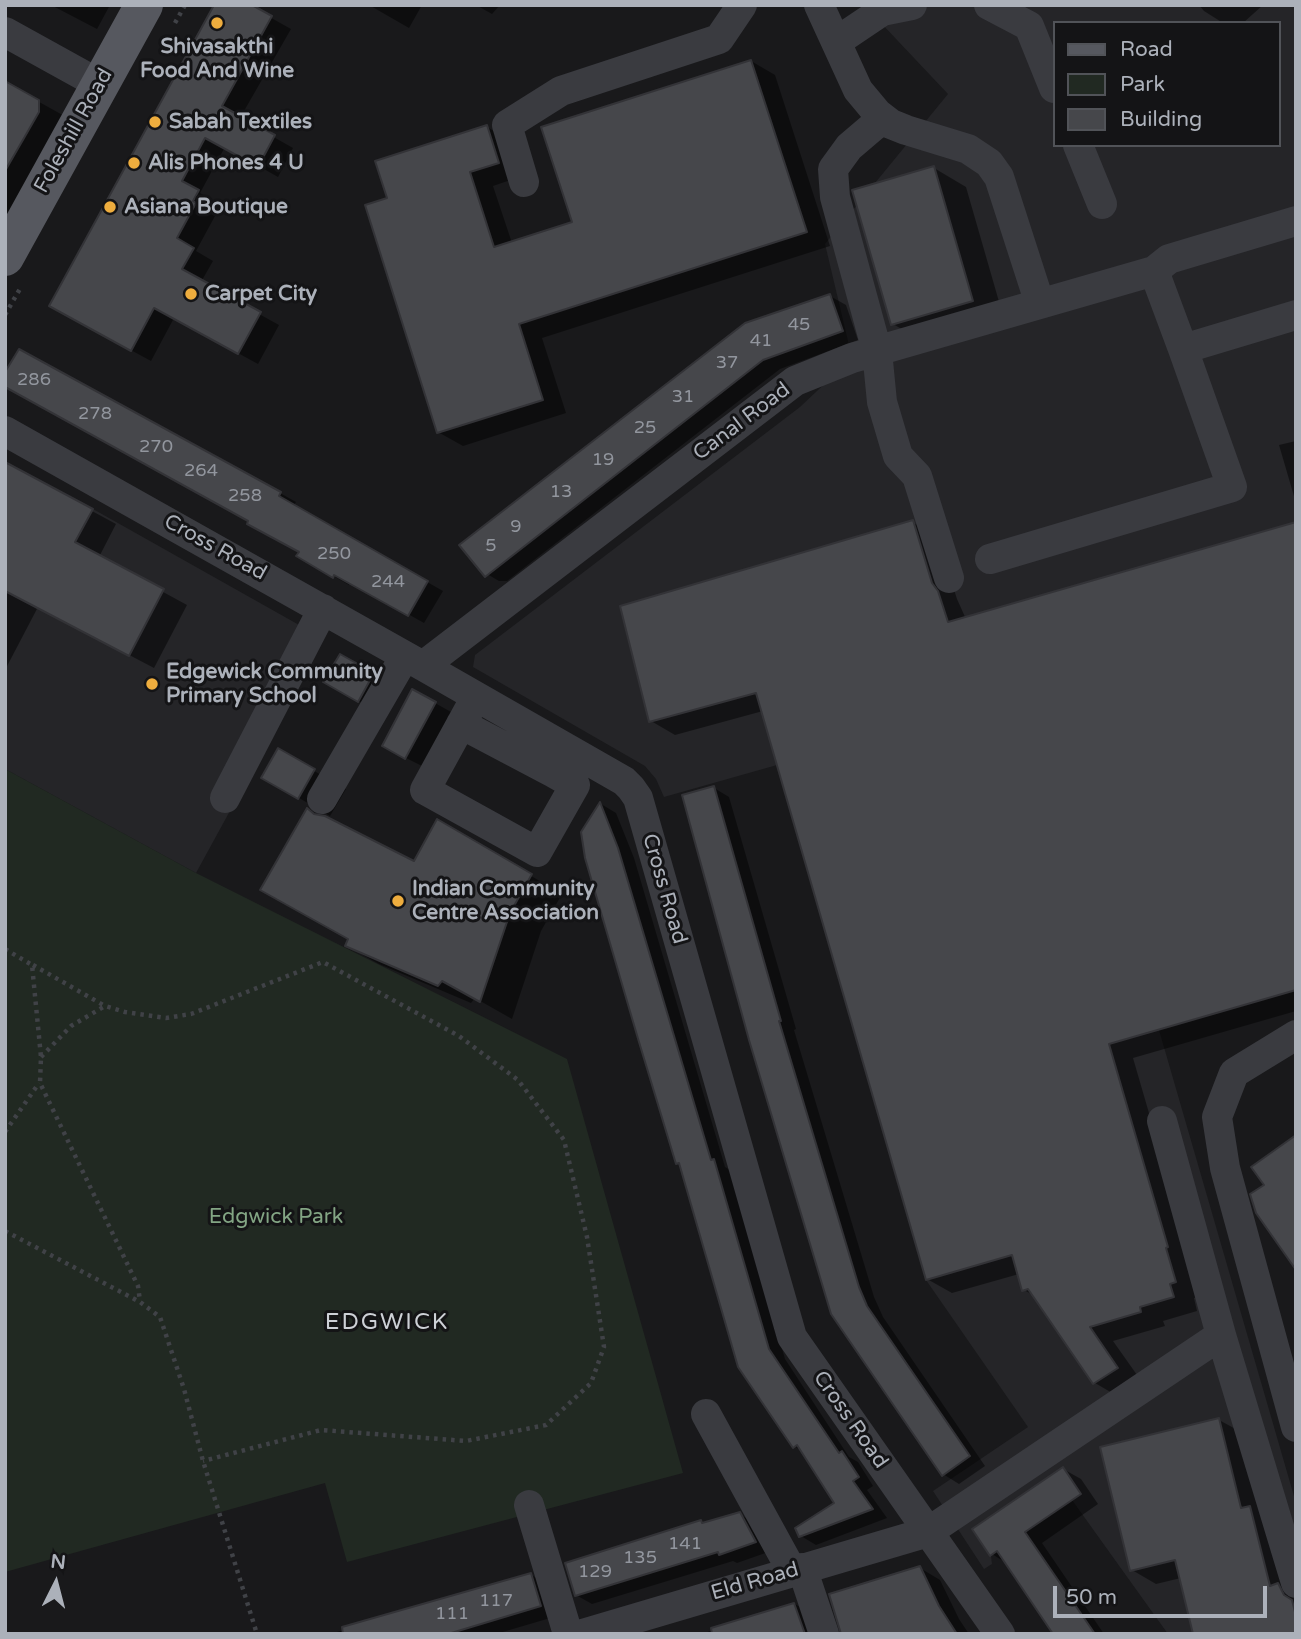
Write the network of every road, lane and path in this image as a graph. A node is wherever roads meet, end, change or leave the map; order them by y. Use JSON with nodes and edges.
{"nodes":[{"id":1,"x":145,"y":5,"type":"edge"},
{"id":2,"x":742,"y":5,"type":"edge"},
{"id":3,"x":819,"y":5,"type":"edge"},
{"id":4,"x":912,"y":5,"type":"edge"},
{"id":5,"x":989,"y":5,"type":"edge"},
{"id":6,"x":5,"y":32,"type":"edge"},
{"id":7,"x":836,"y":42,"type":"junction"},
{"id":8,"x":1052,"y":83,"type":"edge"},
{"id":9,"x":99,"y":84,"type":"junction"},
{"id":10,"x":883,"y":118,"type":"junction"},
{"id":11,"x":1079,"y":147,"type":"edge"},
{"id":12,"x":524,"y":182,"type":"dead end"},
{"id":13,"x":1102,"y":204,"type":"dead end"},
{"id":14,"x":1296,"y":221,"type":"edge"},
{"id":15,"x":5,"y":257,"type":"edge"},
{"id":16,"x":1154,"y":271,"type":"junction"},
{"id":17,"x":1040,"y":304,"type":"junction"},
{"id":18,"x":1296,"y":316,"type":"edge"},
{"id":19,"x":1183,"y":349,"type":"junction"},
{"id":20,"x":877,"y":351,"type":"junction"},
{"id":21,"x":5,"y":431,"type":"edge"},
{"id":22,"x":990,"y":559,"type":"dead end"},
{"id":23,"x":950,"y":578,"type":"dead end"},
{"id":24,"x":323,"y":610,"type":"junction"},
{"id":25,"x":414,"y":661,"type":"junction"},
{"id":26,"x":476,"y":696,"type":"junction"},
{"id":27,"x":461,"y":724,"type":"junction"},
{"id":28,"x":559,"y":760,"type":"junction"},
{"id":29,"x":225,"y":798,"type":"dead end"},
{"id":30,"x":322,"y":799,"type":"dead end"},
{"id":31,"x":5,"y":949,"type":"edge"},
{"id":32,"x":32,"y":965,"type":"junction"},
{"id":33,"x":105,"y":1006,"type":"junction"},
{"id":34,"x":1296,"y":1035,"type":"edge"},
{"id":35,"x":41,"y":1057,"type":"junction"},
{"id":36,"x":40,"y":1083,"type":"junction"},
{"id":37,"x":1162,"y":1121,"type":"dead end"},
{"id":38,"x":5,"y":1132,"type":"edge"},
{"id":39,"x":5,"y":1231,"type":"edge"},
{"id":40,"x":140,"y":1302,"type":"junction"},
{"id":41,"x":1221,"y":1335,"type":"junction"},
{"id":42,"x":706,"y":1414,"type":"dead end"},
{"id":43,"x":1296,"y":1427,"type":"edge"},
{"id":44,"x":203,"y":1461,"type":"junction"},
{"id":45,"x":529,"y":1505,"type":"dead end"},
{"id":46,"x":928,"y":1532,"type":"junction"},
{"id":47,"x":797,"y":1569,"type":"junction"},
{"id":48,"x":1296,"y":1583,"type":"edge"},
{"id":49,"x":643,"y":1625,"type":"edge"},
{"id":50,"x":257,"y":1634,"type":"edge"},
{"id":51,"x":568,"y":1634,"type":"edge"},
{"id":52,"x":583,"y":1634,"type":"edge"},
{"id":53,"x":824,"y":1634,"type":"edge"},
{"id":54,"x":1000,"y":1634,"type":"edge"}],
"edges":[{"from":1,"to":9,"type":"main road","name":"Foleshill Road"},
{"from":2,"to":12,"type":"street"},
{"from":3,"to":7,"type":"street"},
{"from":4,"to":7,"type":"street"},
{"from":5,"to":8,"type":"street"},
{"from":6,"to":9,"type":"street"},
{"from":7,"to":10,"type":"street"},
{"from":9,"to":15,"type":"main road","name":"Foleshill Road"},
{"from":10,"to":17,"type":"street"},
{"from":10,"to":20,"type":"street"},
{"from":11,"to":13,"type":"street"},
{"from":14,"to":16,"type":"street","name":"Canal Road"},
{"from":16,"to":17,"type":"street","name":"Canal Road"},
{"from":16,"to":19,"type":"street"},
{"from":17,"to":20,"type":"street","name":"Canal Road"},
{"from":18,"to":19,"type":"street"},
{"from":19,"to":22,"type":"street"},
{"from":20,"to":23,"type":"street"},
{"from":20,"to":25,"type":"street","name":"Canal Road"},
{"from":21,"to":24,"type":"street","name":"Cross Road"},
{"from":24,"to":25,"type":"street","name":"Cross Road"},
{"from":24,"to":29,"type":"street"},
{"from":25,"to":26,"type":"street","name":"Cross Road"},
{"from":25,"to":30,"type":"street"},
{"from":26,"to":27,"type":"street"},
{"from":26,"to":28,"type":"street","name":"Cross Road"},
{"from":27,"to":28,"type":"street"},
{"from":27,"to":28,"type":"street"},
{"from":28,"to":46,"type":"street","name":"Cross Road"},
{"from":31,"to":32,"type":"path"},
{"from":32,"to":33,"type":"path"},
{"from":32,"to":35,"type":"path"},
{"from":33,"to":35,"type":"path"},
{"from":33,"to":44,"type":"path"},
{"from":34,"to":43,"type":"street"},
{"from":35,"to":36,"type":"path"},
{"from":36,"to":38,"type":"path"},
{"from":36,"to":40,"type":"path"},
{"from":37,"to":41,"type":"street"},
{"from":39,"to":40,"type":"path"},
{"from":40,"to":44,"type":"path"},
{"from":41,"to":46,"type":"street","name":"Eld Road"},
{"from":41,"to":48,"type":"street"},
{"from":42,"to":47,"type":"street"},
{"from":44,"to":50,"type":"path"},
{"from":45,"to":51,"type":"street"},
{"from":46,"to":47,"type":"street","name":"Eld Road"},
{"from":46,"to":54,"type":"street","name":"Cross Road"},
{"from":47,"to":49,"type":"street","name":"Eld Road"},
{"from":47,"to":53,"type":"street"},
{"from":49,"to":52,"type":"street","name":"Eld Road"}]}
